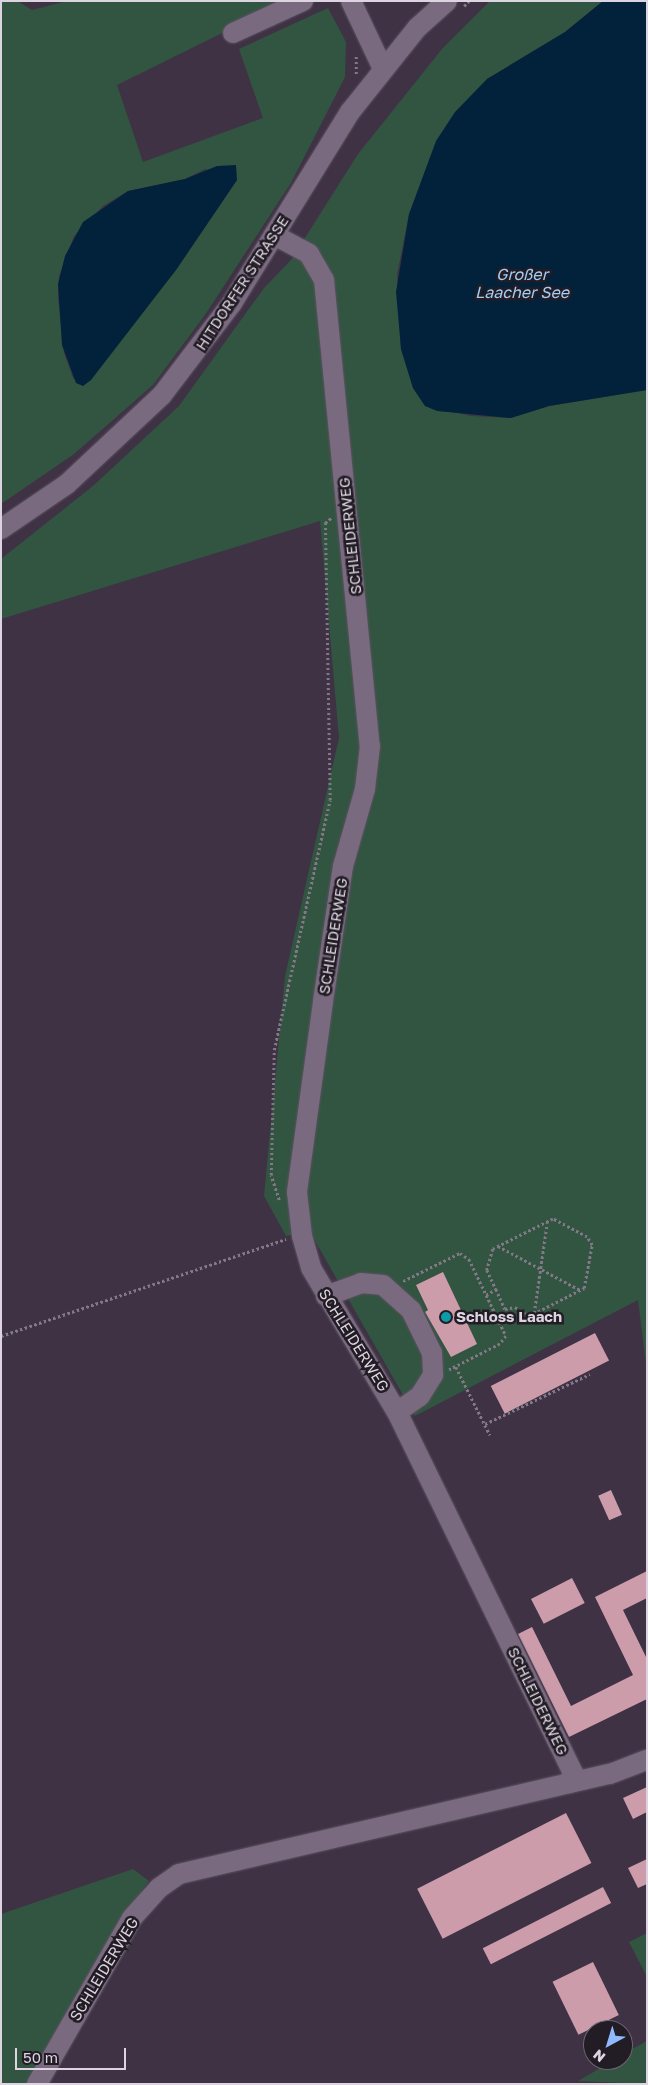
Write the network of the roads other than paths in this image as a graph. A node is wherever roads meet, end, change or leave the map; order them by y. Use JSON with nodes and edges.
{"nodes":[{"id":1,"x":303,"y":1,"type":"edge"},
{"id":2,"x":351,"y":1,"type":"edge"},
{"id":3,"x":447,"y":1,"type":"edge"},
{"id":4,"x":233,"y":33,"type":"dead end"},
{"id":5,"x":383,"y":69,"type":"junction"},
{"id":6,"x":274,"y":234,"type":"junction"},
{"id":7,"x":1,"y":529,"type":"edge"},
{"id":8,"x":326,"y":1296,"type":"junction"},
{"id":9,"x":397,"y":1412,"type":"junction"},
{"id":10,"x":647,"y":1760,"type":"edge"},
{"id":11,"x":569,"y":1783,"type":"junction"},
{"id":12,"x":37,"y":2084,"type":"edge"}],
"edges":[{"from":1,"to":4,"type":"street"},
{"from":2,"to":5,"type":"street"},
{"from":3,"to":5,"type":"street","name":"HITDORFER STRASSE"},
{"from":5,"to":6,"type":"street","name":"HITDORFER STRASSE"},
{"from":6,"to":7,"type":"street","name":"HITDORFER STRASSE"},
{"from":6,"to":8,"type":"street","name":"SCHLEIDERWEG"},
{"from":8,"to":9,"type":"street","name":"SCHLEIDERWEG"},
{"from":8,"to":9,"type":"street"},
{"from":9,"to":11,"type":"street","name":"SCHLEIDERWEG"},
{"from":10,"to":11,"type":"street"},
{"from":11,"to":12,"type":"street","name":"SCHLEIDERWEG"}]}
